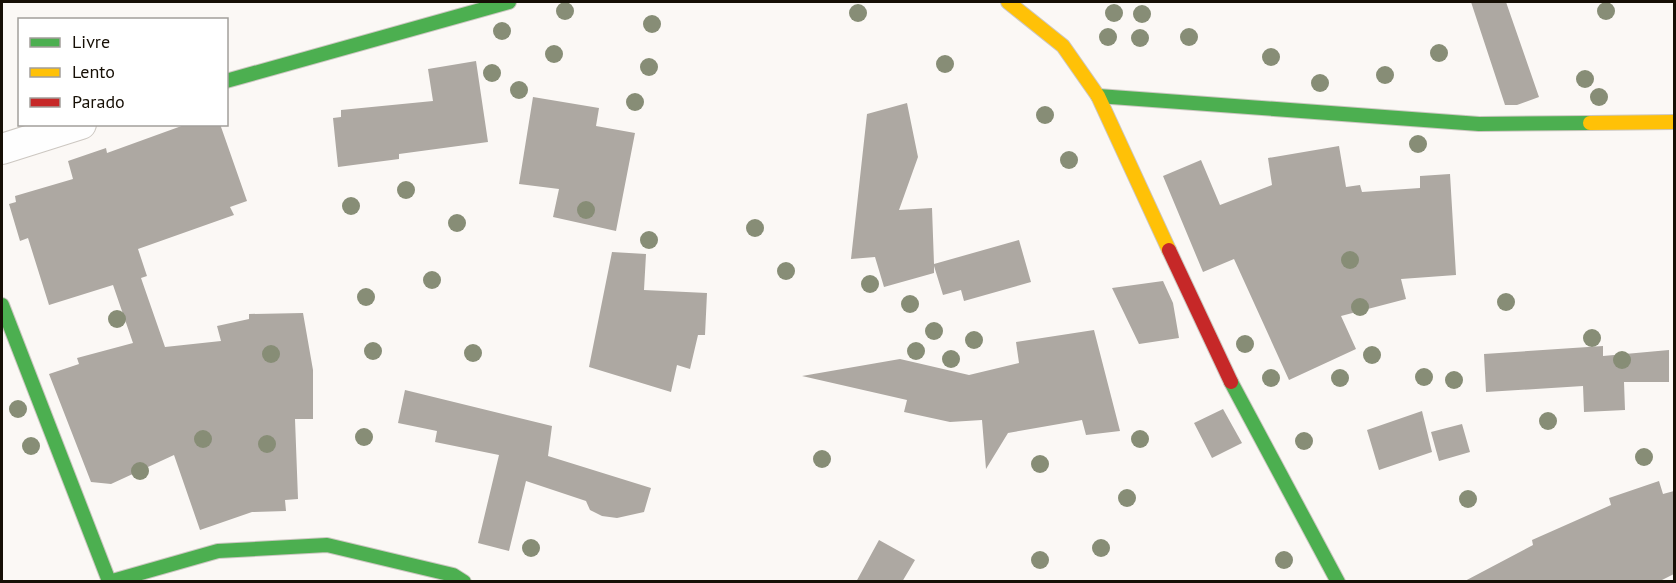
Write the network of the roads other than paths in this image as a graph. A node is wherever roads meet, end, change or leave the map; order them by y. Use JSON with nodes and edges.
{"nodes":[{"id":1,"x":509,"y":2,"type":"edge"},
{"id":2,"x":1008,"y":2,"type":"edge"},
{"id":3,"x":228,"y":80,"type":"edge"},
{"id":4,"x":1098,"y":96,"type":"junction"},
{"id":5,"x":1674,"y":122,"type":"edge"},
{"id":6,"x":75,"y":126,"type":"edge"},
{"id":7,"x":2,"y":149,"type":"edge"},
{"id":8,"x":2,"y":305,"type":"edge"},
{"id":9,"x":109,"y":581,"type":"edge"},
{"id":10,"x":464,"y":582,"type":"edge"},
{"id":11,"x":1338,"y":582,"type":"edge"}],
"edges":[{"from":1,"to":3,"type":"street"},
{"from":2,"to":4,"type":"street"},
{"from":4,"to":5,"type":"street"},
{"from":4,"to":11,"type":"street"},
{"from":6,"to":7,"type":"street"},
{"from":8,"to":9,"type":"street"},
{"from":9,"to":10,"type":"street"}]}
